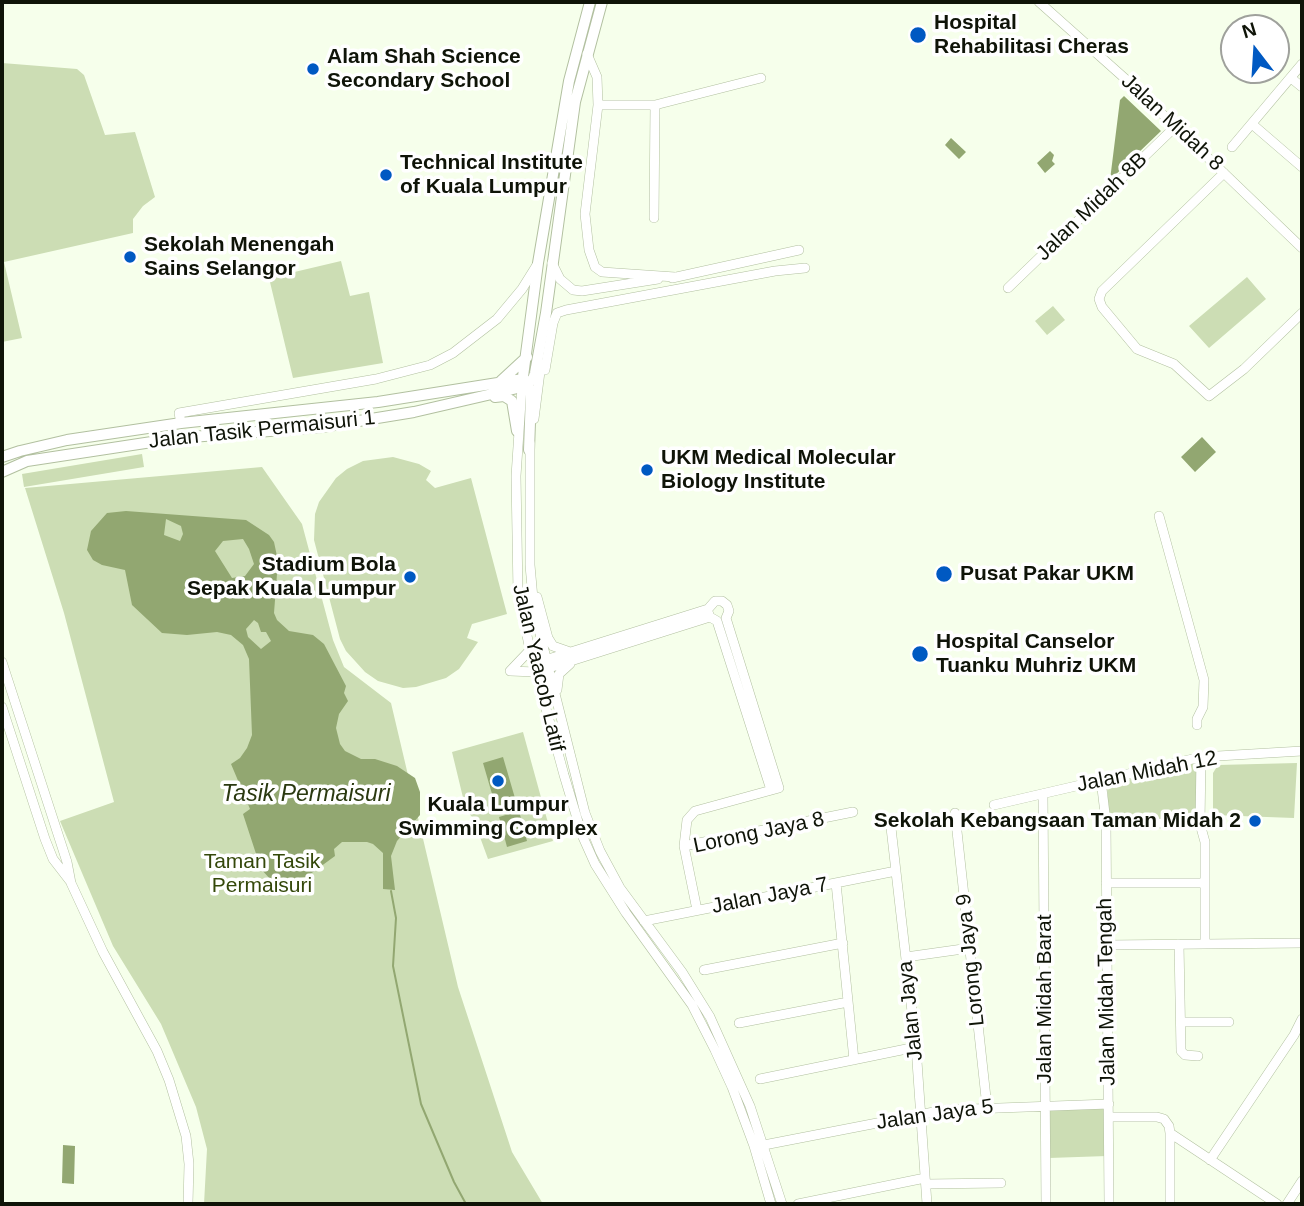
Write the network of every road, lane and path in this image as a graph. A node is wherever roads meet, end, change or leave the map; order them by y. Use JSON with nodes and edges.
{"nodes":[{"id":1,"x":590,"y":2,"type":"edge"},
{"id":2,"x":602,"y":2,"type":"edge"},
{"id":3,"x":1039,"y":2,"type":"edge"},
{"id":4,"x":587,"y":54,"type":"junction"},
{"id":5,"x":1302,"y":64,"type":"edge"},
{"id":6,"x":761,"y":78,"type":"dead end"},
{"id":7,"x":1291,"y":78,"type":"junction"},
{"id":8,"x":1302,"y":88,"type":"edge"},
{"id":9,"x":598,"y":105,"type":"junction"},
{"id":10,"x":655,"y":105,"type":"junction"},
{"id":11,"x":1252,"y":124,"type":"junction"},
{"id":12,"x":1175,"y":126,"type":"junction"},
{"id":13,"x":1232,"y":147,"type":"dead end"},
{"id":14,"x":1302,"y":167,"type":"edge"},
{"id":15,"x":1224,"y":173,"type":"junction"},
{"id":16,"x":654,"y":218,"type":"dead end"},
{"id":17,"x":1302,"y":247,"type":"edge"},
{"id":18,"x":799,"y":250,"type":"dead end"},
{"id":19,"x":552,"y":263,"type":"junction"},
{"id":20,"x":538,"y":264,"type":"junction"},
{"id":21,"x":805,"y":268,"type":"dead end"},
{"id":22,"x":675,"y":277,"type":"junction"},
{"id":23,"x":1007,"y":288,"type":"dead end"},
{"id":24,"x":545,"y":313,"type":"junction"},
{"id":25,"x":1302,"y":313,"type":"edge"},
{"id":26,"x":527,"y":357,"type":"junction"},
{"id":27,"x":499,"y":382,"type":"junction"},
{"id":28,"x":524,"y":383,"type":"junction"},
{"id":29,"x":538,"y":399,"type":"junction"},
{"id":30,"x":468,"y":401,"type":"junction"},
{"id":31,"x":378,"y":402,"type":"junction"},
{"id":32,"x":381,"y":417,"type":"junction"},
{"id":33,"x":181,"y":423,"type":"junction"},
{"id":34,"x":517,"y":431,"type":"junction"},
{"id":35,"x":81,"y":438,"type":"junction"},
{"id":36,"x":529,"y":450,"type":"junction"},
{"id":37,"x":83,"y":453,"type":"junction"},
{"id":38,"x":2,"y":457,"type":"edge"},
{"id":39,"x":2,"y":472,"type":"edge"},
{"id":40,"x":1159,"y":516,"type":"dead end"},
{"id":41,"x":530,"y":565,"type":"junction"},
{"id":42,"x":530,"y":650,"type":"junction"},
{"id":43,"x":572,"y":656,"type":"junction"},
{"id":44,"x":2,"y":662,"type":"edge"},
{"id":45,"x":547,"y":664,"type":"junction"},
{"id":46,"x":535,"y":668,"type":"junction"},
{"id":47,"x":557,"y":702,"type":"junction"},
{"id":48,"x":2,"y":707,"type":"edge"},
{"id":49,"x":1197,"y":725,"type":"dead end"},
{"id":50,"x":1302,"y":751,"type":"edge"},
{"id":51,"x":1201,"y":758,"type":"junction"},
{"id":52,"x":1101,"y":780,"type":"junction"},
{"id":53,"x":1043,"y":794,"type":"junction"},
{"id":54,"x":994,"y":805,"type":"dead end"},
{"id":55,"x":853,"y":812,"type":"dead end"},
{"id":56,"x":955,"y":813,"type":"dead end"},
{"id":57,"x":890,"y":818,"type":"dead end"},
{"id":58,"x":1105,"y":822,"type":"junction"},
{"id":59,"x":1200,"y":824,"type":"junction"},
{"id":60,"x":684,"y":846,"type":"junction"},
{"id":61,"x":896,"y":871,"type":"junction"},
{"id":62,"x":71,"y":883,"type":"junction"},
{"id":63,"x":836,"y":883,"type":"junction"},
{"id":64,"x":1106,"y":883,"type":"junction"},
{"id":65,"x":1205,"y":883,"type":"junction"},
{"id":66,"x":697,"y":910,"type":"junction"},
{"id":67,"x":644,"y":921,"type":"junction"},
{"id":68,"x":843,"y":943,"type":"junction"},
{"id":69,"x":1205,"y":943,"type":"junction"},
{"id":70,"x":1302,"y":943,"type":"edge"},
{"id":71,"x":1179,"y":944,"type":"junction"},
{"id":72,"x":1107,"y":945,"type":"junction"},
{"id":73,"x":970,"y":948,"type":"junction"},
{"id":74,"x":906,"y":957,"type":"junction"},
{"id":75,"x":704,"y":970,"type":"dead end"},
{"id":76,"x":848,"y":1002,"type":"junction"},
{"id":77,"x":1302,"y":1019,"type":"edge"},
{"id":78,"x":1229,"y":1021,"type":"dead end"},
{"id":79,"x":1181,"y":1022,"type":"junction"},
{"id":80,"x":739,"y":1023,"type":"dead end"},
{"id":81,"x":916,"y":1047,"type":"junction"},
{"id":82,"x":1198,"y":1056,"type":"dead end"},
{"id":83,"x":854,"y":1060,"type":"junction"},
{"id":84,"x":760,"y":1079,"type":"dead end"},
{"id":85,"x":1108,"y":1104,"type":"junction"},
{"id":86,"x":1046,"y":1106,"type":"junction"},
{"id":87,"x":987,"y":1107,"type":"junction"},
{"id":88,"x":921,"y":1114,"type":"junction"},
{"id":89,"x":1109,"y":1117,"type":"junction"},
{"id":90,"x":1170,"y":1133,"type":"junction"},
{"id":91,"x":764,"y":1145,"type":"junction"},
{"id":92,"x":1210,"y":1160,"type":"junction"},
{"id":93,"x":925,"y":1181,"type":"junction"},
{"id":94,"x":1302,"y":1181,"type":"edge"},
{"id":95,"x":1001,"y":1183,"type":"dead end"},
{"id":96,"x":832,"y":1200,"type":"edge"},
{"id":97,"x":188,"y":1204,"type":"edge"},
{"id":98,"x":771,"y":1204,"type":"edge"},
{"id":99,"x":782,"y":1204,"type":"edge"},
{"id":100,"x":798,"y":1204,"type":"edge"},
{"id":101,"x":927,"y":1204,"type":"edge"},
{"id":102,"x":1046,"y":1204,"type":"edge"},
{"id":103,"x":1109,"y":1204,"type":"edge"},
{"id":104,"x":1170,"y":1204,"type":"edge"},
{"id":105,"x":1277,"y":1204,"type":"edge"},
{"id":106,"x":1287,"y":1204,"type":"edge"}],
"edges":[{"from":1,"to":20,"type":"main road","name":"Jalan Yaacob Latif"},
{"from":2,"to":4,"type":"main road","name":"Jalan Yaacob Latif"},
{"from":3,"to":12,"type":"street","name":"Jalan Midah 8"},
{"from":4,"to":9,"type":"street"},
{"from":4,"to":19,"type":"main road","name":"Jalan Yaacob Latif"},
{"from":5,"to":7,"type":"street"},
{"from":6,"to":10,"type":"street"},
{"from":7,"to":8,"type":"street"},
{"from":7,"to":11,"type":"street"},
{"from":9,"to":10,"type":"street"},
{"from":9,"to":22,"type":"street"},
{"from":10,"to":16,"type":"street"},
{"from":11,"to":13,"type":"street"},
{"from":11,"to":14,"type":"street"},
{"from":12,"to":15,"type":"street","name":"Jalan Midah 8"},
{"from":12,"to":23,"type":"street","name":"Jalan Midah 8B"},
{"from":15,"to":17,"type":"street","name":"Jalan Midah 8"},
{"from":15,"to":25,"type":"street"},
{"from":18,"to":22,"type":"street"},
{"from":19,"to":22,"type":"street"},
{"from":19,"to":24,"type":"main road","name":"Jalan Yaacob Latif"},
{"from":20,"to":26,"type":"main road","name":"Jalan Yaacob Latif"},
{"from":20,"to":33,"type":"street"},
{"from":21,"to":29,"type":"street"},
{"from":24,"to":28,"type":"main road"},
{"from":24,"to":29,"type":"street","name":"Jalan Yaacob Latif"},
{"from":26,"to":27,"type":"main road"},
{"from":26,"to":28,"type":"main road","name":"Jalan Yaacob Latif"},
{"from":27,"to":28,"type":"main road","name":"Jalan Tasik Permaisuri 1"},
{"from":27,"to":31,"type":"main road","name":"Jalan Tasik Permaisuri 1"},
{"from":28,"to":30,"type":"main road","name":"Jalan Tasik Permaisuri 1"},
{"from":28,"to":34,"type":"street","name":"Jalan Yaacob Latif"},
{"from":28,"to":36,"type":"main road"},
{"from":29,"to":36,"type":"street","name":"Jalan Yaacob Latif"},
{"from":30,"to":32,"type":"main road","name":"Jalan Tasik Permaisuri 1"},
{"from":30,"to":34,"type":"main road"},
{"from":31,"to":32,"type":"main road"},
{"from":31,"to":33,"type":"main road","name":"Jalan Tasik Permaisuri 1"},
{"from":32,"to":37,"type":"main road","name":"Jalan Tasik Permaisuri 1"},
{"from":33,"to":35,"type":"main road","name":"Jalan Tasik Permaisuri 1"},
{"from":34,"to":42,"type":"street","name":"Jalan Yaacob Latif"},
{"from":35,"to":37,"type":"main road"},
{"from":35,"to":38,"type":"main road","name":"Jalan Tasik Permaisuri 1"},
{"from":36,"to":41,"type":"street","name":"Jalan Yaacob Latif"},
{"from":37,"to":39,"type":"main road","name":"Jalan Tasik Permaisuri 1"},
{"from":40,"to":49,"type":"street"},
{"from":41,"to":43,"type":"street"},
{"from":41,"to":45,"type":"street","name":"Jalan Yaacob Latif"},
{"from":42,"to":46,"type":"street","name":"Jalan Yaacob Latif"},
{"from":42,"to":46,"type":"street"},
{"from":43,"to":45,"type":"street"},
{"from":43,"to":47,"type":"street"},
{"from":43,"to":60,"type":"street"},
{"from":44,"to":62,"type":"street"},
{"from":45,"to":46,"type":"street"},
{"from":45,"to":47,"type":"street","name":"Jalan Yaacob Latif"},
{"from":46,"to":98,"type":"street","name":"Jalan Yaacob Latif"},
{"from":47,"to":67,"type":"street","name":"Jalan Yaacob Latif"},
{"from":48,"to":62,"type":"street"},
{"from":50,"to":51,"type":"street","name":"Jalan Midah 12"},
{"from":51,"to":52,"type":"street","name":"Jalan Midah 12"},
{"from":51,"to":59,"type":"street"},
{"from":52,"to":53,"type":"street","name":"Jalan Midah 12"},
{"from":52,"to":58,"type":"street","name":"Jalan Midah Tengah"},
{"from":53,"to":54,"type":"street","name":"Jalan Midah 12"},
{"from":53,"to":86,"type":"street","name":"Jalan Midah Barat"},
{"from":55,"to":60,"type":"street","name":"Lorong Jaya 8"},
{"from":56,"to":73,"type":"street","name":"Lorong Jaya 9"},
{"from":57,"to":61,"type":"street","name":"Jalan Jaya"},
{"from":58,"to":59,"type":"street"},
{"from":58,"to":64,"type":"street","name":"Jalan Midah Tengah"},
{"from":59,"to":65,"type":"street"},
{"from":60,"to":66,"type":"street","name":"Lorong Jaya 8"},
{"from":61,"to":63,"type":"street","name":"Jalan Jaya 7"},
{"from":61,"to":74,"type":"street","name":"Jalan Jaya"},
{"from":62,"to":97,"type":"street"},
{"from":63,"to":66,"type":"street","name":"Jalan Jaya 7"},
{"from":63,"to":68,"type":"street"},
{"from":64,"to":65,"type":"street"},
{"from":64,"to":72,"type":"street","name":"Jalan Midah Tengah"},
{"from":65,"to":69,"type":"street"},
{"from":66,"to":67,"type":"street","name":"Jalan Jaya 7"},
{"from":67,"to":91,"type":"street","name":"Jalan Yaacob Latif"},
{"from":68,"to":75,"type":"street"},
{"from":68,"to":76,"type":"street"},
{"from":69,"to":70,"type":"street"},
{"from":69,"to":71,"type":"street"},
{"from":71,"to":72,"type":"street"},
{"from":71,"to":79,"type":"street"},
{"from":72,"to":85,"type":"street","name":"Jalan Midah Tengah"},
{"from":73,"to":74,"type":"street"},
{"from":73,"to":87,"type":"street","name":"Lorong Jaya 9"},
{"from":74,"to":81,"type":"street","name":"Jalan Jaya"},
{"from":76,"to":80,"type":"street"},
{"from":76,"to":83,"type":"street"},
{"from":77,"to":92,"type":"street"},
{"from":78,"to":79,"type":"street"},
{"from":79,"to":82,"type":"street"},
{"from":81,"to":83,"type":"street"},
{"from":81,"to":88,"type":"street","name":"Jalan Jaya"},
{"from":83,"to":84,"type":"street"},
{"from":85,"to":86,"type":"street","name":"Jalan Jaya 5"},
{"from":85,"to":89,"type":"street","name":"Jalan Midah Tengah"},
{"from":86,"to":87,"type":"street","name":"Jalan Jaya 5"},
{"from":86,"to":102,"type":"street","name":"Jalan Midah Barat"},
{"from":87,"to":88,"type":"street","name":"Jalan Jaya 5"},
{"from":88,"to":91,"type":"street","name":"Jalan Jaya 5"},
{"from":88,"to":93,"type":"street","name":"Jalan Jaya"},
{"from":89,"to":90,"type":"street"},
{"from":89,"to":103,"type":"street","name":"Jalan Midah Tengah"},
{"from":90,"to":92,"type":"street"},
{"from":90,"to":104,"type":"street"},
{"from":91,"to":99,"type":"street","name":"Jalan Yaacob Latif"},
{"from":92,"to":105,"type":"street"},
{"from":93,"to":95,"type":"street"},
{"from":93,"to":96,"type":"street"},
{"from":93,"to":101,"type":"street","name":"Jalan Jaya"},
{"from":94,"to":106,"type":"street"},
{"from":96,"to":100,"type":"street"}]}
